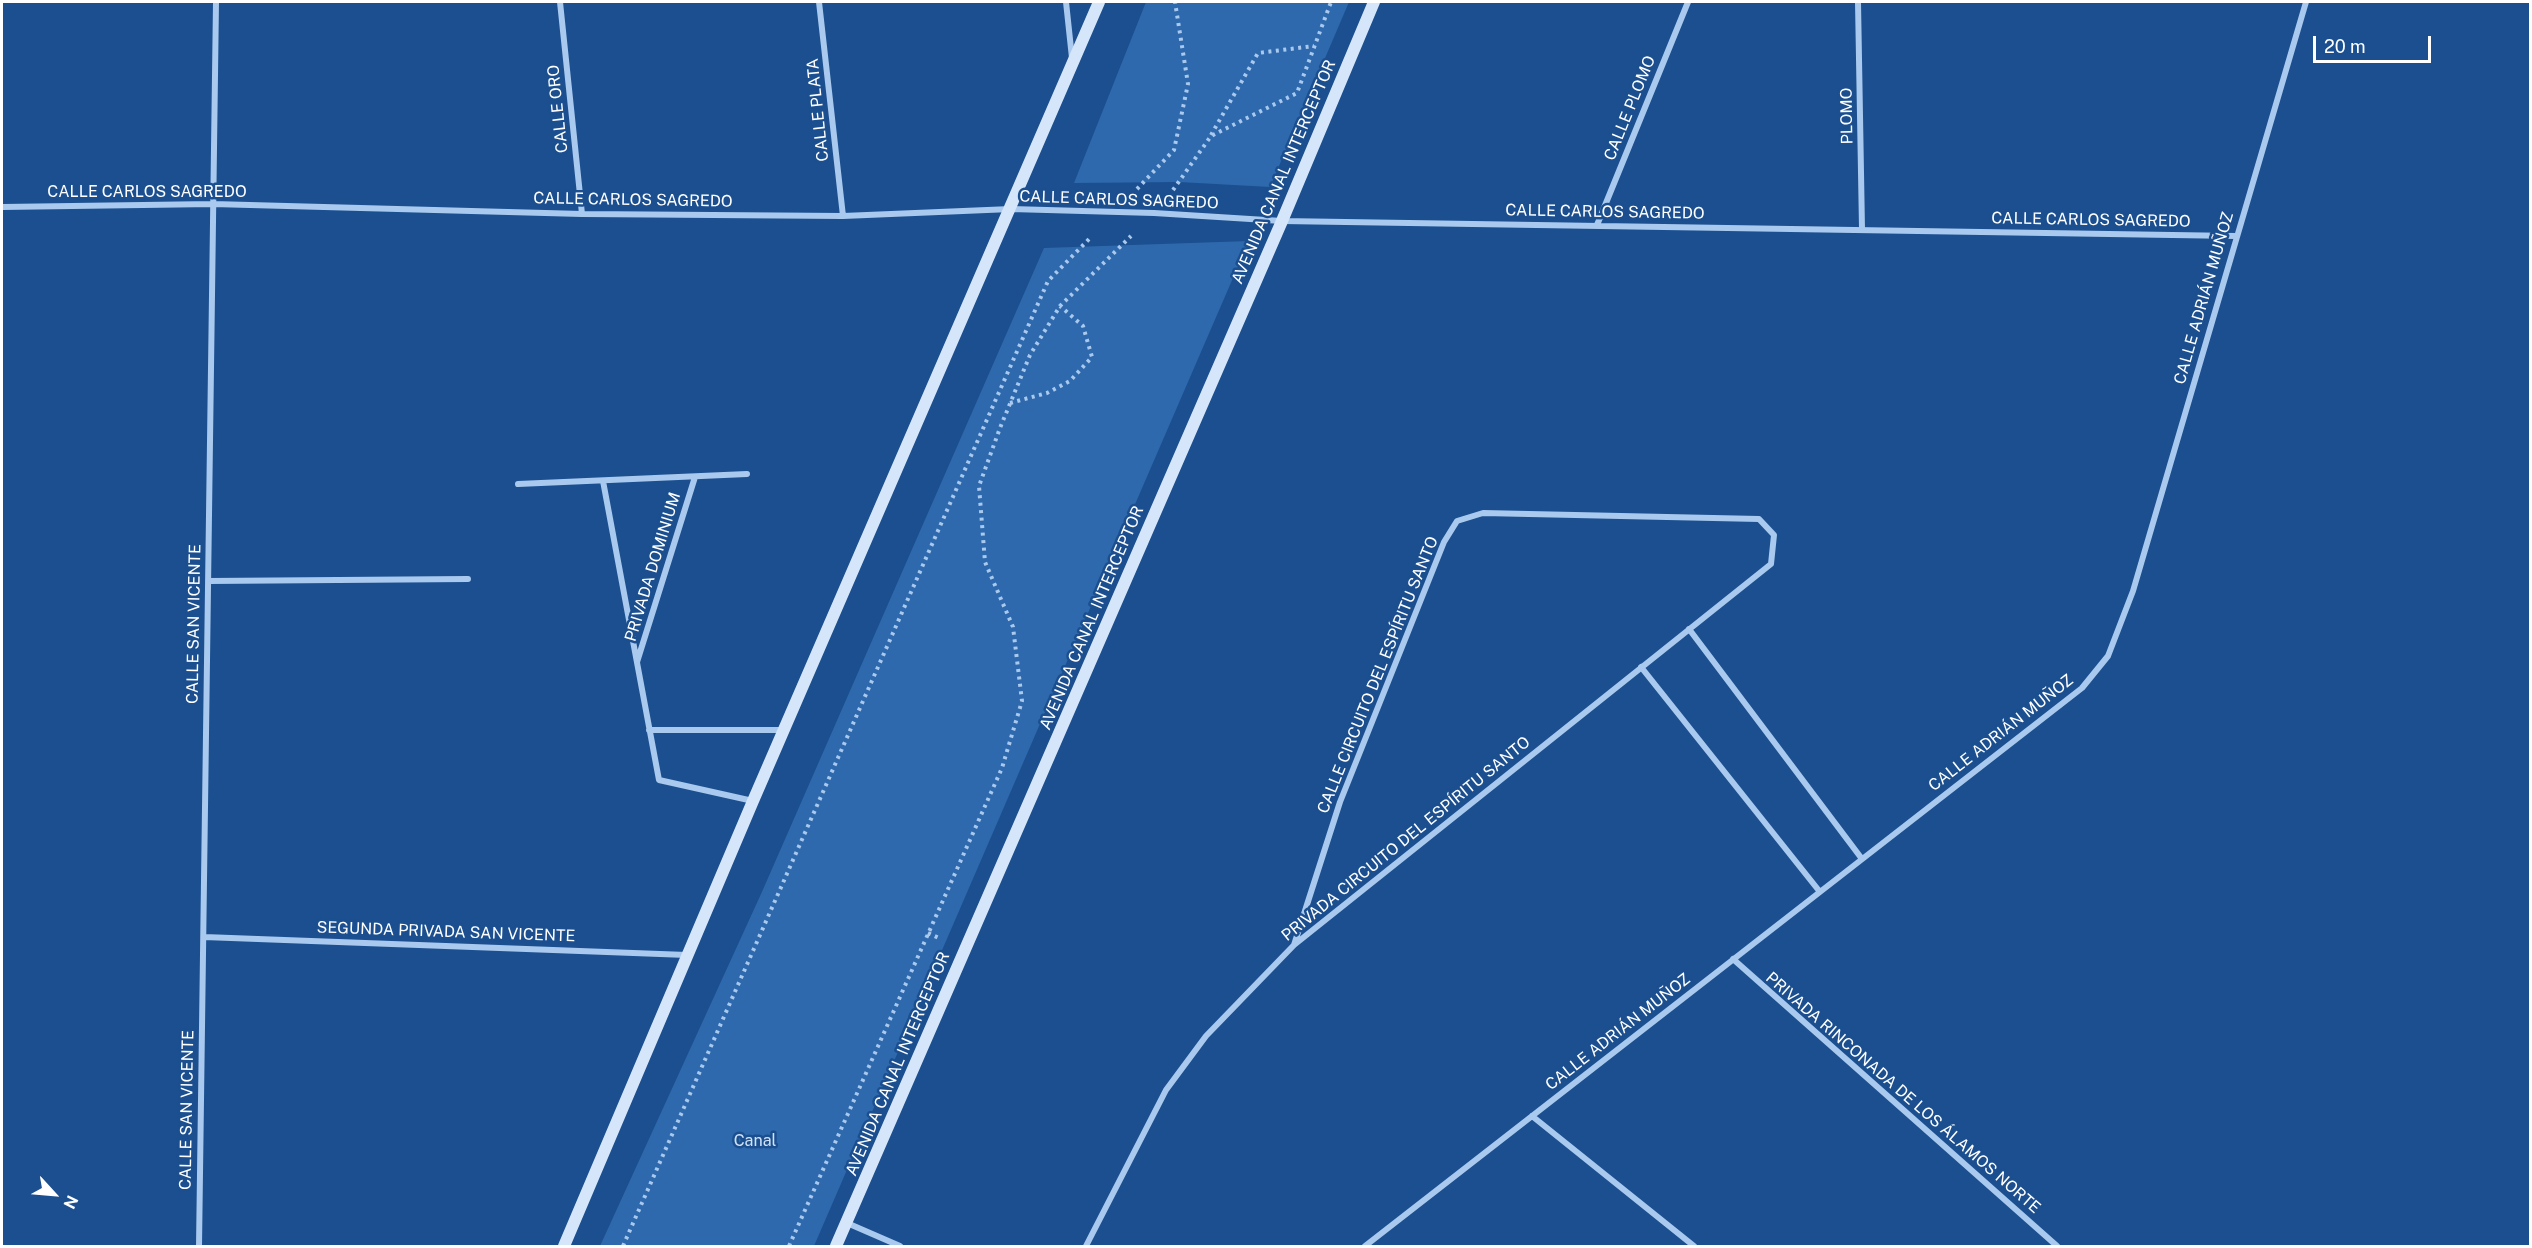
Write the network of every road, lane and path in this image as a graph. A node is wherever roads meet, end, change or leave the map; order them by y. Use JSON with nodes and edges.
{"nodes":[{"id":1,"x":216,"y":2,"type":"edge"},
{"id":2,"x":560,"y":2,"type":"edge"},
{"id":3,"x":819,"y":2,"type":"edge"},
{"id":4,"x":1065,"y":2,"type":"edge"},
{"id":5,"x":1099,"y":2,"type":"edge"},
{"id":6,"x":1175,"y":2,"type":"edge"},
{"id":7,"x":1331,"y":2,"type":"edge"},
{"id":8,"x":1374,"y":2,"type":"edge"},
{"id":9,"x":1688,"y":2,"type":"edge"},
{"id":10,"x":1858,"y":2,"type":"edge"},
{"id":11,"x":2306,"y":2,"type":"edge"},
{"id":12,"x":1314,"y":46,"type":"junction"},
{"id":13,"x":1072,"y":62,"type":"junction"},
{"id":14,"x":1211,"y":136,"type":"junction"},
{"id":15,"x":213,"y":204,"type":"junction"},
{"id":16,"x":2,"y":207,"type":"edge"},
{"id":17,"x":1011,"y":209,"type":"junction"},
{"id":18,"x":1116,"y":211,"type":"junction"},
{"id":19,"x":1154,"y":213,"type":"junction"},
{"id":20,"x":582,"y":214,"type":"junction"},
{"id":21,"x":843,"y":216,"type":"junction"},
{"id":22,"x":1282,"y":221,"type":"junction"},
{"id":23,"x":1598,"y":225,"type":"junction"},
{"id":24,"x":1862,"y":230,"type":"junction"},
{"id":25,"x":2236,"y":236,"type":"junction"},
{"id":26,"x":1060,"y":306,"type":"junction"},
{"id":27,"x":1010,"y":403,"type":"junction"},
{"id":28,"x":747,"y":474,"type":"dead end"},
{"id":29,"x":695,"y":477,"type":"junction"},
{"id":30,"x":603,"y":481,"type":"junction"},
{"id":31,"x":518,"y":484,"type":"dead end"},
{"id":32,"x":1774,"y":536,"type":"joint"},
{"id":33,"x":468,"y":579,"type":"dead end"},
{"id":34,"x":208,"y":581,"type":"junction"},
{"id":35,"x":1689,"y":629,"type":"junction"},
{"id":36,"x":636,"y":665,"type":"junction"},
{"id":37,"x":1641,"y":667,"type":"junction"},
{"id":38,"x":649,"y":730,"type":"junction"},
{"id":39,"x":784,"y":730,"type":"junction"},
{"id":40,"x":753,"y":801,"type":"junction"},
{"id":41,"x":1862,"y":859,"type":"junction"},
{"id":42,"x":1820,"y":892,"type":"junction"},
{"id":43,"x":204,"y":937,"type":"junction"},
{"id":44,"x":1294,"y":945,"type":"junction"},
{"id":45,"x":688,"y":955,"type":"junction"},
{"id":46,"x":1733,"y":959,"type":"junction"},
{"id":47,"x":1532,"y":1116,"type":"junction"},
{"id":48,"x":847,"y":1223,"type":"junction"},
{"id":49,"x":199,"y":1246,"type":"edge"},
{"id":50,"x":564,"y":1246,"type":"edge"},
{"id":51,"x":623,"y":1246,"type":"edge"},
{"id":52,"x":789,"y":1246,"type":"edge"},
{"id":53,"x":836,"y":1246,"type":"edge"},
{"id":54,"x":900,"y":1246,"type":"edge"},
{"id":55,"x":1086,"y":1246,"type":"edge"},
{"id":56,"x":1365,"y":1246,"type":"edge"},
{"id":57,"x":1694,"y":1246,"type":"edge"},
{"id":58,"x":2056,"y":1246,"type":"edge"}],
"edges":[{"from":1,"to":15,"type":"street","name":"CALLE SAN VICENTE"},
{"from":2,"to":20,"type":"street","name":"CALLE ORO"},
{"from":3,"to":21,"type":"street","name":"CALLE PLATA"},
{"from":4,"to":13,"type":"street"},
{"from":5,"to":13,"type":"street"},
{"from":6,"to":18,"type":"path"},
{"from":7,"to":12,"type":"path"},
{"from":8,"to":22,"type":"street","name":"AVENIDA CANAL INTERCEPTOR"},
{"from":9,"to":23,"type":"street","name":"CALLE PLOMO"},
{"from":10,"to":24,"type":"street","name":"PLOMO"},
{"from":11,"to":25,"type":"street","name":"CALLE ADRIÁN MUÑOZ"},
{"from":12,"to":14,"type":"path"},
{"from":12,"to":14,"type":"path"},
{"from":13,"to":17,"type":"street"},
{"from":14,"to":19,"type":"path"},
{"from":15,"to":16,"type":"street","name":"CALLE CARLOS SAGREDO"},
{"from":15,"to":20,"type":"street","name":"CALLE CARLOS SAGREDO"},
{"from":15,"to":34,"type":"street","name":"CALLE SAN VICENTE"},
{"from":17,"to":18,"type":"street","name":"CALLE CARLOS SAGREDO"},
{"from":17,"to":21,"type":"street","name":"CALLE CARLOS SAGREDO"},
{"from":17,"to":39,"type":"street"},
{"from":18,"to":19,"type":"street","name":"CALLE CARLOS SAGREDO"},
{"from":18,"to":51,"type":"path"},
{"from":19,"to":22,"type":"street","name":"CALLE CARLOS SAGREDO"},
{"from":19,"to":26,"type":"path"},
{"from":20,"to":21,"type":"street","name":"CALLE CARLOS SAGREDO"},
{"from":22,"to":23,"type":"street","name":"CALLE CARLOS SAGREDO"},
{"from":22,"to":48,"type":"street","name":"AVENIDA CANAL INTERCEPTOR"},
{"from":23,"to":24,"type":"street","name":"CALLE CARLOS SAGREDO"},
{"from":24,"to":25,"type":"street","name":"CALLE CARLOS SAGREDO"},
{"from":25,"to":41,"type":"street","name":"CALLE ADRIÁN MUÑOZ"},
{"from":26,"to":27,"type":"path"},
{"from":26,"to":27,"type":"path"},
{"from":27,"to":52,"type":"path"},
{"from":28,"to":29,"type":"street","name":"PRIVADA DOMINIUM"},
{"from":29,"to":30,"type":"street","name":"PRIVADA DOMINIUM"},
{"from":29,"to":36,"type":"street","name":"PRIVADA DOMINIUM"},
{"from":30,"to":31,"type":"street","name":"PRIVADA DOMINIUM"},
{"from":30,"to":36,"type":"street","name":"PRIVADA DOMINIUM"},
{"from":32,"to":35,"type":"street","name":"PRIVADA CIRCUITO DEL ESPÍRITU SANTO"},
{"from":32,"to":44,"type":"street","name":"CALLE CIRCUITO DEL ESPÍRITU SANTO"},
{"from":33,"to":34,"type":"street"},
{"from":34,"to":43,"type":"street","name":"CALLE SAN VICENTE"},
{"from":35,"to":37,"type":"street","name":"PRIVADA CIRCUITO DEL ESPÍRITU SANTO"},
{"from":35,"to":41,"type":"street"},
{"from":36,"to":38,"type":"street","name":"PRIVADA DOMINIUM"},
{"from":37,"to":42,"type":"street"},
{"from":37,"to":44,"type":"street","name":"PRIVADA CIRCUITO DEL ESPÍRITU SANTO"},
{"from":38,"to":39,"type":"street"},
{"from":38,"to":40,"type":"street","name":"PRIVADA DOMINIUM"},
{"from":39,"to":40,"type":"street"},
{"from":40,"to":45,"type":"street"},
{"from":41,"to":42,"type":"street","name":"CALLE ADRIÁN MUÑOZ"},
{"from":42,"to":46,"type":"street","name":"CALLE ADRIÁN MUÑOZ"},
{"from":43,"to":45,"type":"street","name":"SEGUNDA PRIVADA SAN VICENTE"},
{"from":43,"to":49,"type":"street","name":"CALLE SAN VICENTE"},
{"from":44,"to":55,"type":"street","name":"PRIVADA CIRCUITO DEL ESPÍRITU SANTO"},
{"from":45,"to":50,"type":"street"},
{"from":46,"to":47,"type":"street","name":"CALLE ADRIÁN MUÑOZ"},
{"from":46,"to":58,"type":"street","name":"PRIVADA RINCONADA DE LOS ÁLAMOS NORTE"},
{"from":47,"to":56,"type":"street","name":"CALLE ADRIÁN MUÑOZ"},
{"from":47,"to":57,"type":"street"},
{"from":48,"to":53,"type":"street","name":"AVENIDA CANAL INTERCEPTOR"},
{"from":48,"to":54,"type":"street"}]}
